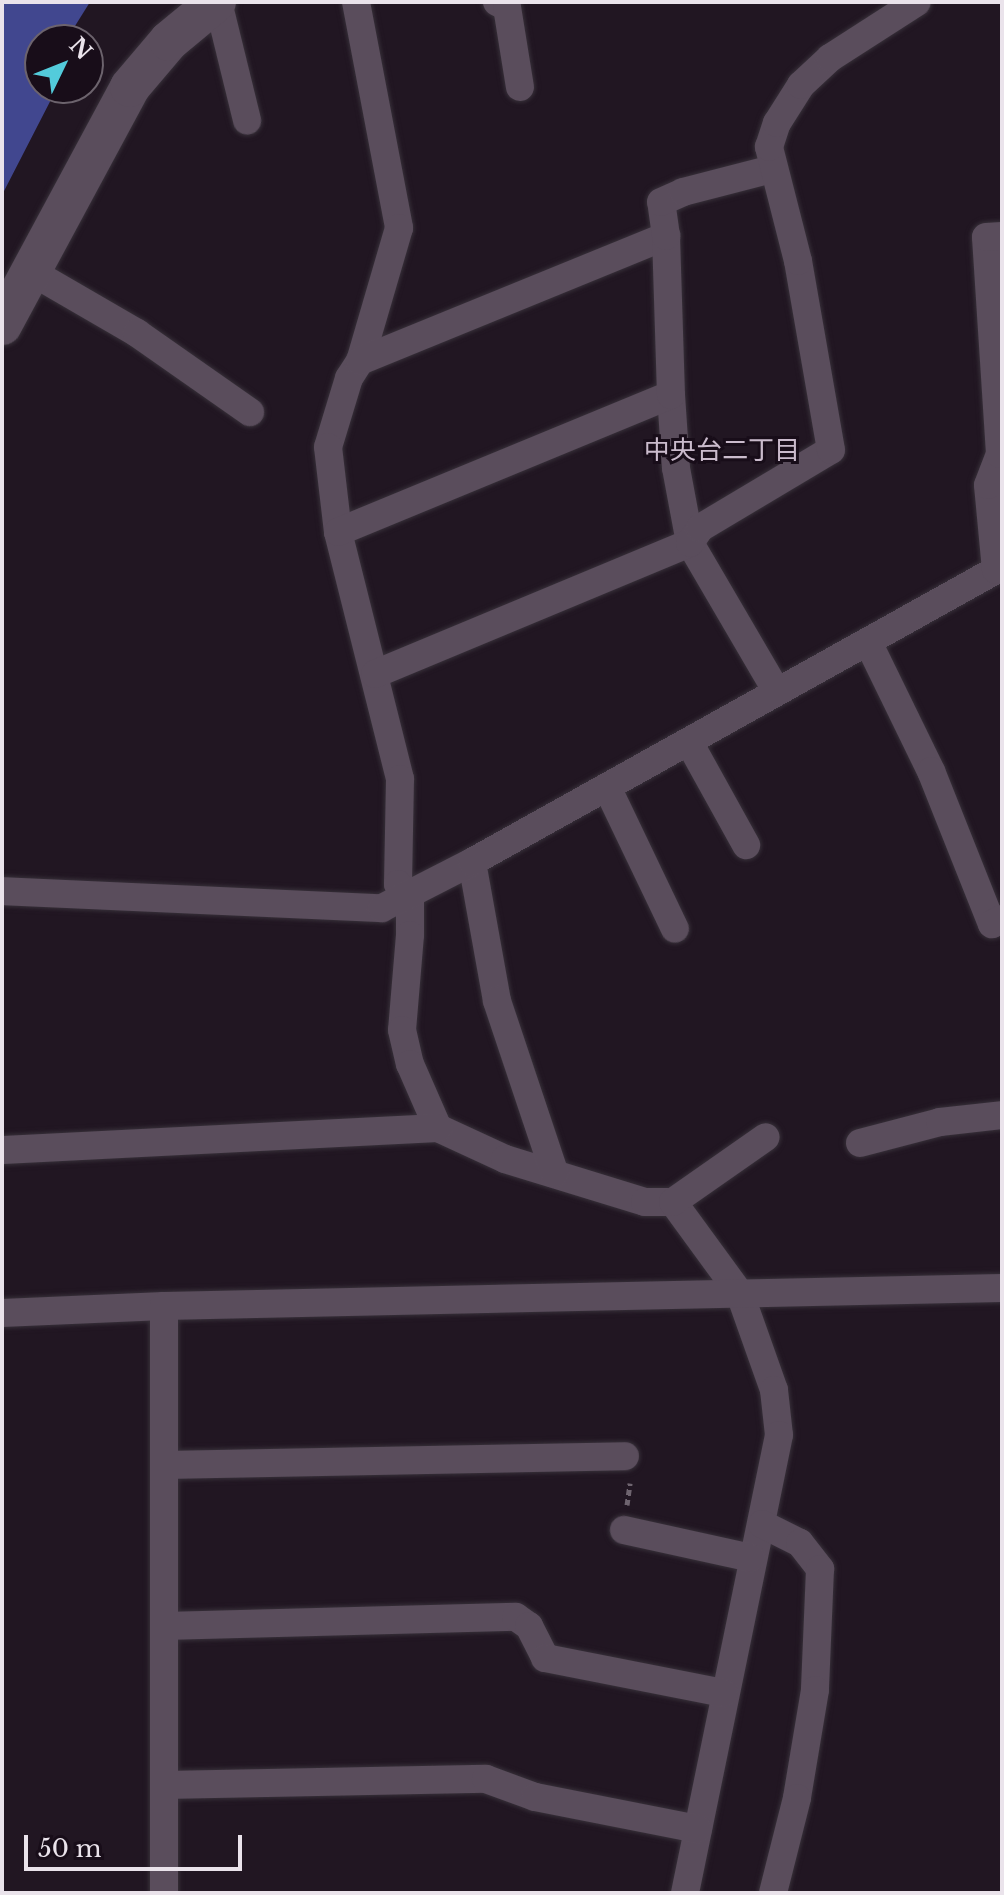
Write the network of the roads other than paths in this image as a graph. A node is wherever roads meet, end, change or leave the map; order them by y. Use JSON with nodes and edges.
{"nodes":[{"id":1,"x":217,"y":2,"type":"edge"},
{"id":2,"x":356,"y":2,"type":"edge"},
{"id":3,"x":497,"y":2,"type":"edge"},
{"id":4,"x":917,"y":2,"type":"edge"},
{"id":5,"x":167,"y":21,"type":"edge"},
{"id":6,"x":520,"y":87,"type":"dead end"},
{"id":7,"x":247,"y":120,"type":"dead end"},
{"id":8,"x":772,"y":169,"type":"junction"},
{"id":9,"x":666,"y":236,"type":"junction"},
{"id":10,"x":1002,"y":236,"type":"edge"},
{"id":11,"x":30,"y":271,"type":"junction"},
{"id":12,"x":2,"y":325,"type":"edge"},
{"id":13,"x":360,"y":361,"type":"junction"},
{"id":14,"x":671,"y":395,"type":"junction"},
{"id":15,"x":250,"y":412,"type":"dead end"},
{"id":16,"x":1001,"y":454,"type":"edge"},
{"id":17,"x":338,"y":532,"type":"junction"},
{"id":18,"x":690,"y":543,"type":"junction"},
{"id":19,"x":868,"y":642,"type":"junction"},
{"id":20,"x":375,"y":674,"type":"junction"},
{"id":21,"x":776,"y":690,"type":"junction"},
{"id":22,"x":689,"y":742,"type":"junction"},
{"id":23,"x":607,"y":787,"type":"junction"},
{"id":24,"x":746,"y":845,"type":"dead end"},
{"id":25,"x":472,"y":862,"type":"junction"},
{"id":26,"x":2,"y":891,"type":"edge"},
{"id":27,"x":410,"y":896,"type":"junction"},
{"id":28,"x":1002,"y":919,"type":"edge"},
{"id":29,"x":675,"y":929,"type":"dead end"},
{"id":30,"x":1002,"y":1115,"type":"edge"},
{"id":31,"x":438,"y":1128,"type":"junction"},
{"id":32,"x":766,"y":1137,"type":"dead end"},
{"id":33,"x":860,"y":1143,"type":"dead end"},
{"id":34,"x":2,"y":1150,"type":"edge"},
{"id":35,"x":555,"y":1174,"type":"junction"},
{"id":36,"x":673,"y":1202,"type":"junction"},
{"id":37,"x":1002,"y":1288,"type":"edge"},
{"id":38,"x":740,"y":1294,"type":"junction"},
{"id":39,"x":164,"y":1306,"type":"junction"},
{"id":40,"x":2,"y":1313,"type":"edge"},
{"id":41,"x":625,"y":1456,"type":"road end"},
{"id":42,"x":165,"y":1465,"type":"junction"},
{"id":43,"x":762,"y":1524,"type":"junction"},
{"id":44,"x":624,"y":1530,"type":"road end"},
{"id":45,"x":751,"y":1558,"type":"junction"},
{"id":46,"x":164,"y":1626,"type":"junction"},
{"id":47,"x":724,"y":1693,"type":"junction"},
{"id":48,"x":164,"y":1785,"type":"junction"},
{"id":49,"x":698,"y":1829,"type":"junction"},
{"id":50,"x":164,"y":1893,"type":"edge"},
{"id":51,"x":685,"y":1893,"type":"edge"},
{"id":52,"x":773,"y":1893,"type":"edge"}],
"edges":[{"from":1,"to":5,"type":"street"},
{"from":1,"to":7,"type":"street"},
{"from":2,"to":13,"type":"street"},
{"from":3,"to":6,"type":"street"},
{"from":4,"to":8,"type":"street"},
{"from":5,"to":11,"type":"street"},
{"from":8,"to":9,"type":"street"},
{"from":8,"to":18,"type":"street"},
{"from":9,"to":13,"type":"street"},
{"from":9,"to":14,"type":"street"},
{"from":10,"to":16,"type":"street"},
{"from":11,"to":12,"type":"street"},
{"from":11,"to":15,"type":"street"},
{"from":13,"to":17,"type":"street"},
{"from":14,"to":17,"type":"street"},
{"from":14,"to":18,"type":"street"},
{"from":16,"to":19,"type":"street"},
{"from":17,"to":20,"type":"street"},
{"from":18,"to":20,"type":"street"},
{"from":18,"to":21,"type":"street"},
{"from":19,"to":21,"type":"street"},
{"from":19,"to":28,"type":"street"},
{"from":20,"to":27,"type":"street"},
{"from":21,"to":22,"type":"street"},
{"from":22,"to":23,"type":"street"},
{"from":22,"to":24,"type":"street"},
{"from":23,"to":25,"type":"street"},
{"from":23,"to":29,"type":"street"},
{"from":25,"to":27,"type":"street"},
{"from":25,"to":35,"type":"street"},
{"from":26,"to":27,"type":"street"},
{"from":27,"to":31,"type":"street"},
{"from":30,"to":33,"type":"street"},
{"from":31,"to":34,"type":"street"},
{"from":31,"to":35,"type":"street"},
{"from":32,"to":36,"type":"street"},
{"from":35,"to":36,"type":"street"},
{"from":36,"to":38,"type":"street"},
{"from":37,"to":38,"type":"street"},
{"from":38,"to":39,"type":"street"},
{"from":38,"to":43,"type":"street"},
{"from":39,"to":40,"type":"street"},
{"from":39,"to":42,"type":"street"},
{"from":41,"to":42,"type":"street"},
{"from":42,"to":46,"type":"street"},
{"from":43,"to":45,"type":"street"},
{"from":43,"to":52,"type":"street"},
{"from":44,"to":45,"type":"street"},
{"from":45,"to":47,"type":"street"},
{"from":46,"to":47,"type":"street"},
{"from":46,"to":48,"type":"street"},
{"from":47,"to":49,"type":"street"},
{"from":48,"to":49,"type":"street"},
{"from":48,"to":50,"type":"street"},
{"from":49,"to":51,"type":"street"}]}
